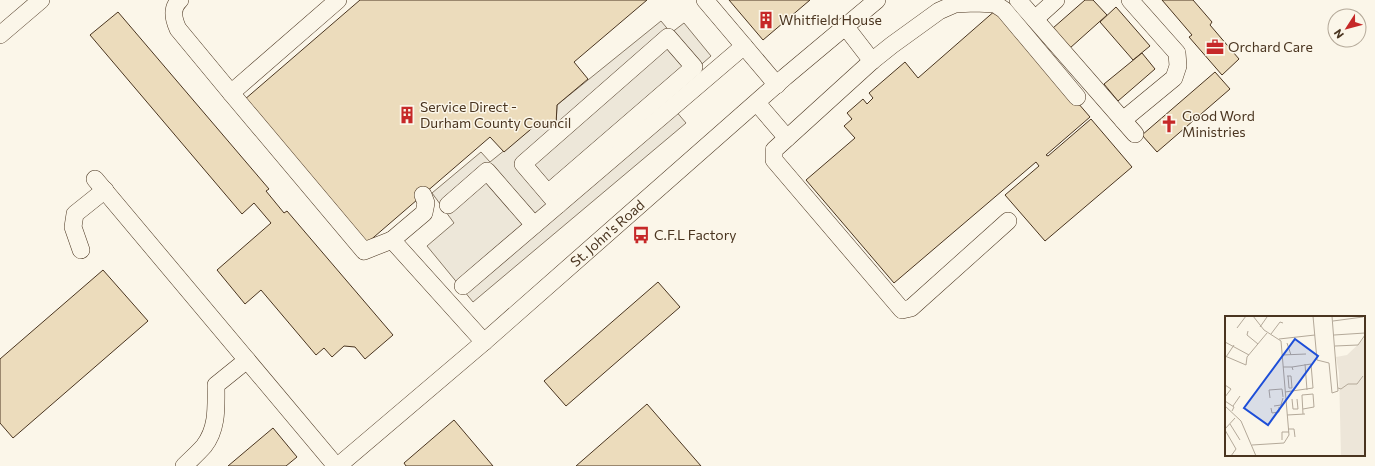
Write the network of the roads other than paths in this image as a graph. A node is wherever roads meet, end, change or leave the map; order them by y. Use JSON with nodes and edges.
{"nodes":[{"id":1,"x":41,"y":0,"type":"edge"},
{"id":2,"x":180,"y":0,"type":"edge"},
{"id":3,"x":338,"y":0,"type":"edge"},
{"id":4,"x":705,"y":0,"type":"edge"},
{"id":5,"x":1018,"y":0,"type":"edge"},
{"id":6,"x":1056,"y":0,"type":"edge"},
{"id":7,"x":1130,"y":0,"type":"edge"},
{"id":8,"x":871,"y":2,"type":"edge"},
{"id":9,"x":1035,"y":19,"type":"junction"},
{"id":10,"x":845,"y":26,"type":"junction"},
{"id":11,"x":0,"y":35,"type":"edge"},
{"id":12,"x":744,"y":46,"type":"junction"},
{"id":13,"x":872,"y":61,"type":"junction"},
{"id":14,"x":777,"y":84,"type":"junction"},
{"id":15,"x":231,"y":93,"type":"junction"},
{"id":16,"x":1077,"y":97,"type":"dead end"},
{"id":17,"x":756,"y":103,"type":"junction"},
{"id":18,"x":1123,"y":120,"type":"junction"},
{"id":19,"x":1135,"y":134,"type":"dead end"},
{"id":20,"x":787,"y":138,"type":"junction"},
{"id":21,"x":423,"y":194,"type":"dead end"},
{"id":22,"x":553,"y":199,"type":"junction"},
{"id":23,"x":448,"y":205,"type":"dead end"},
{"id":24,"x":1008,"y":222,"type":"dead end"},
{"id":25,"x":534,"y":225,"type":"junction"},
{"id":26,"x":392,"y":240,"type":"junction"},
{"id":27,"x":81,"y":250,"type":"dead end"},
{"id":28,"x":464,"y":286,"type":"dead end"},
{"id":29,"x":484,"y":342,"type":"junction"},
{"id":30,"x":247,"y":360,"type":"junction"},
{"id":31,"x":184,"y":466,"type":"edge"},
{"id":32,"x":337,"y":466,"type":"edge"}],
"edges":[{"from":1,"to":11,"type":"street"},
{"from":2,"to":15,"type":"street"},
{"from":3,"to":15,"type":"street"},
{"from":4,"to":12,"type":"street"},
{"from":5,"to":9,"type":"street"},
{"from":6,"to":9,"type":"street"},
{"from":7,"to":18,"type":"street"},
{"from":8,"to":10,"type":"street","name":"St. John's Road"},
{"from":9,"to":18,"type":"street"},
{"from":10,"to":13,"type":"street"},
{"from":10,"to":14,"type":"street","name":"St. John's Road"},
{"from":12,"to":14,"type":"street"},
{"from":12,"to":22,"type":"street"},
{"from":13,"to":16,"type":"street"},
{"from":13,"to":20,"type":"street"},
{"from":14,"to":17,"type":"street","name":"St. John's Road"},
{"from":15,"to":26,"type":"street"},
{"from":17,"to":20,"type":"street"},
{"from":17,"to":29,"type":"street","name":"St. John's Road"},
{"from":18,"to":19,"type":"street"},
{"from":20,"to":24,"type":"street"},
{"from":21,"to":26,"type":"street"},
{"from":22,"to":22,"type":"street"},
{"from":22,"to":25,"type":"street"},
{"from":23,"to":25,"type":"street"},
{"from":25,"to":28,"type":"street"},
{"from":26,"to":29,"type":"street"},
{"from":27,"to":30,"type":"street"},
{"from":29,"to":32,"type":"street","name":"St. John's Road"},
{"from":30,"to":31,"type":"street"},
{"from":30,"to":32,"type":"street"}]}
